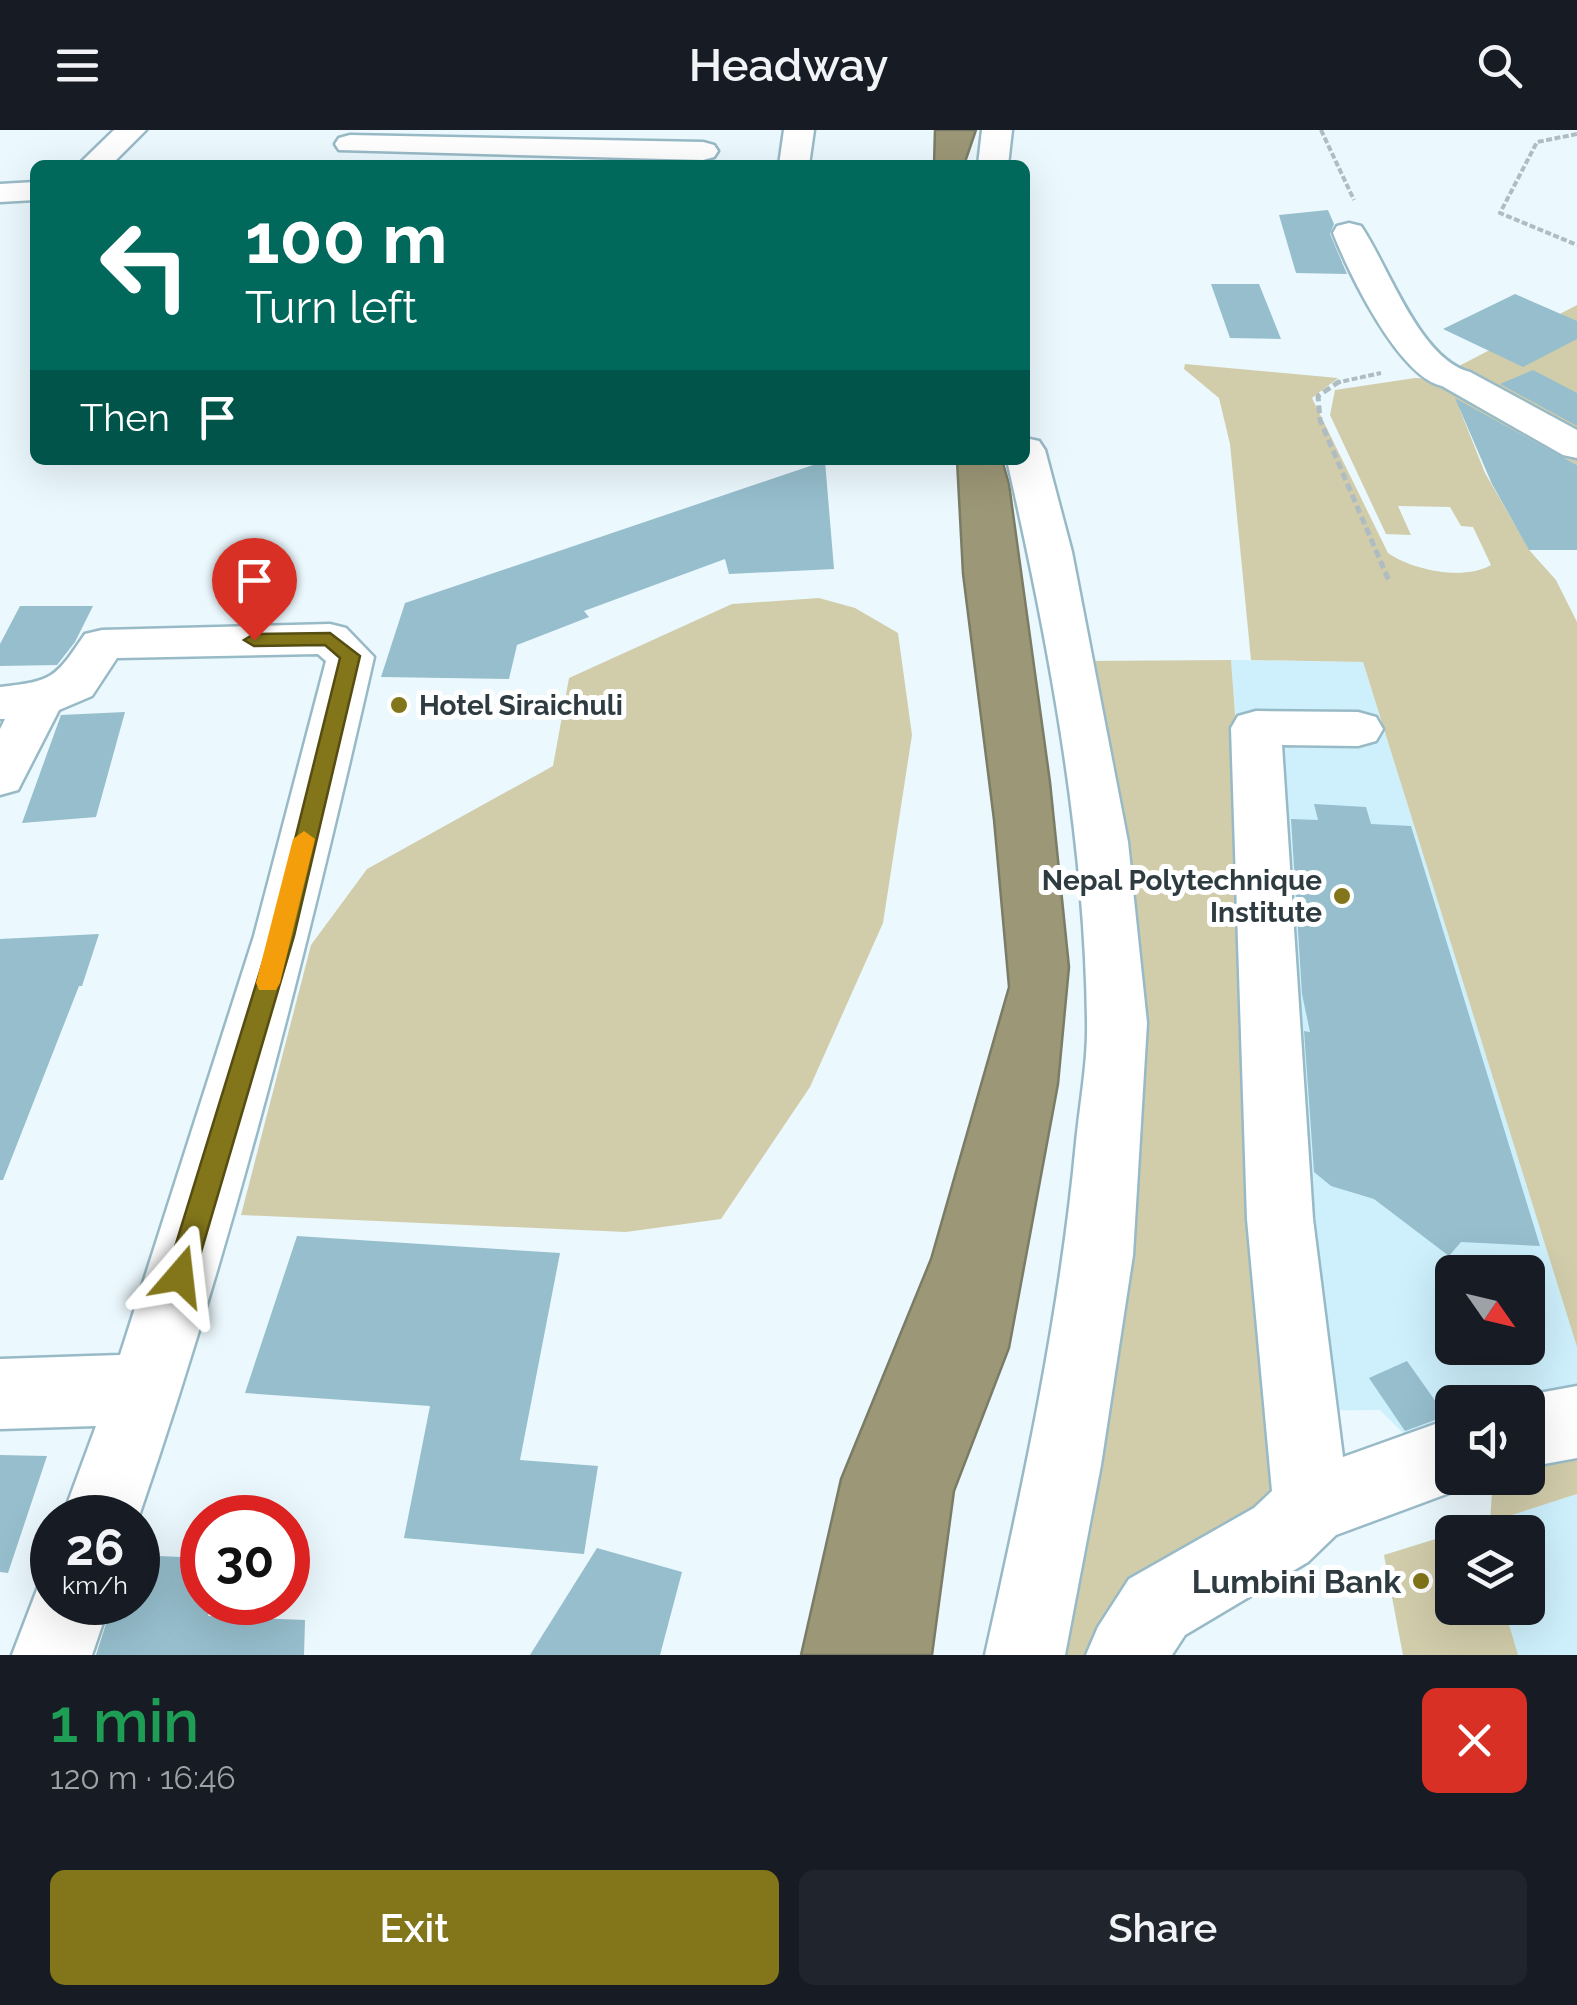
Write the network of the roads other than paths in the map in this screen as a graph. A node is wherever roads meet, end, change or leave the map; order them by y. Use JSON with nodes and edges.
{"nodes":[{"id":1,"x":131,"y":130,"type":"edge"},
{"id":2,"x":799,"y":130,"type":"edge"},
{"id":3,"x":997,"y":130,"type":"edge"},
{"id":4,"x":348,"y":146,"type":"edge"},
{"id":5,"x":703,"y":152,"type":"dead end"},
{"id":6,"x":98,"y":160,"type":"edge"},
{"id":7,"x":795,"y":160,"type":"edge"},
{"id":8,"x":994,"y":160,"type":"edge"},
{"id":9,"x":30,"y":191,"type":"edge"},
{"id":10,"x":0,"y":193,"type":"edge"},
{"id":11,"x":1348,"y":233,"type":"road end"},
{"id":12,"x":1577,"y":446,"type":"edge"},
{"id":13,"x":1029,"y":465,"type":"edge"},
{"id":14,"x":20,"y":701,"type":"edge"},
{"id":15,"x":1358,"y":729,"type":"dead end"},
{"id":16,"x":0,"y":776,"type":"edge"},
{"id":17,"x":146,"y":1389,"type":"junction"},
{"id":18,"x":0,"y":1394,"type":"edge"},
{"id":19,"x":1577,"y":1422,"type":"edge"},
{"id":20,"x":1545,"y":1428,"type":"edge"},
{"id":21,"x":1435,"y":1461,"type":"edge"},
{"id":22,"x":108,"y":1495,"type":"edge"},
{"id":23,"x":1311,"y":1506,"type":"junction"},
{"id":24,"x":63,"y":1625,"type":"edge"},
{"id":25,"x":52,"y":1655,"type":"edge"},
{"id":26,"x":1025,"y":1655,"type":"edge"},
{"id":27,"x":1126,"y":1655,"type":"edge"}],
"edges":[{"from":1,"to":6,"type":"street"},
{"from":2,"to":7,"type":"street"},
{"from":3,"to":8,"type":"street"},
{"from":4,"to":5,"type":"street"},
{"from":9,"to":10,"type":"street"},
{"from":11,"to":12,"type":"street"},
{"from":13,"to":26,"type":"street"},
{"from":14,"to":16,"type":"street"},
{"from":14,"to":17,"type":"street"},
{"from":15,"to":23,"type":"street"},
{"from":17,"to":18,"type":"street"},
{"from":17,"to":22,"type":"street"},
{"from":19,"to":20,"type":"street"},
{"from":21,"to":23,"type":"street"},
{"from":23,"to":27,"type":"street"},
{"from":24,"to":25,"type":"street"}]}
